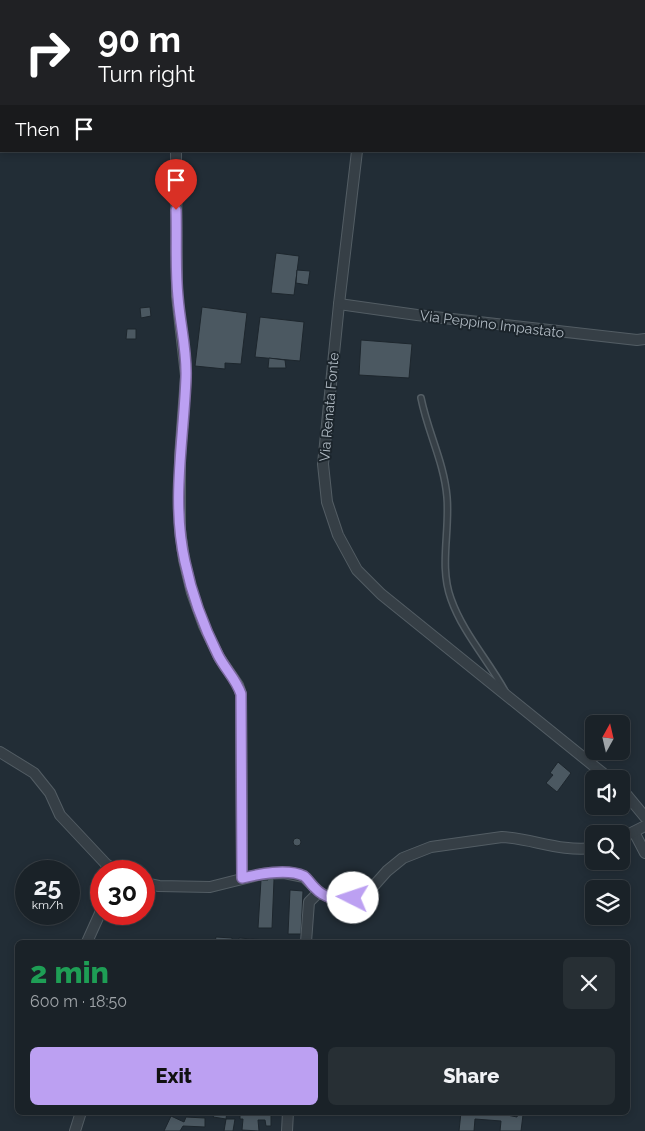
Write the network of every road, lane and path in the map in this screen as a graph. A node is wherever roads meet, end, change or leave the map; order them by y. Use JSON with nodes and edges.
{"nodes":[{"id":1,"x":176,"y":152,"type":"edge"},
{"id":2,"x":357,"y":152,"type":"edge"},
{"id":3,"x":339,"y":304,"type":"junction"},
{"id":4,"x":645,"y":339,"type":"edge"},
{"id":5,"x":421,"y":398,"type":"dead end"},
{"id":6,"x":508,"y":697,"type":"junction"},
{"id":7,"x":0,"y":752,"type":"edge"},
{"id":8,"x":599,"y":770,"type":"edge"},
{"id":9,"x":630,"y":799,"type":"edge"},
{"id":10,"x":645,"y":817,"type":"edge"},
{"id":11,"x":645,"y":826,"type":"edge"},
{"id":12,"x":634,"y":832,"type":"junction"},
{"id":13,"x":630,"y":834,"type":"edge"},
{"id":14,"x":585,"y":849,"type":"edge"},
{"id":15,"x":645,"y":853,"type":"edge"},
{"id":16,"x":102,"y":860,"type":"edge"},
{"id":17,"x":242,"y":878,"type":"junction"},
{"id":18,"x":155,"y":885,"type":"edge"},
{"id":19,"x":319,"y":892,"type":"junction"},
{"id":20,"x":95,"y":925,"type":"edge"},
{"id":21,"x":88,"y":940,"type":"edge"},
{"id":22,"x":306,"y":940,"type":"edge"},
{"id":23,"x":80,"y":1115,"type":"edge"},
{"id":24,"x":288,"y":1115,"type":"edge"},
{"id":25,"x":75,"y":1131,"type":"edge"},
{"id":26,"x":287,"y":1131,"type":"edge"}],
"edges":[{"from":1,"to":17,"type":"street"},
{"from":2,"to":3,"type":"street","name":"Via Renata Fonte"},
{"from":3,"to":4,"type":"street","name":"Via Peppino Impastato"},
{"from":3,"to":6,"type":"street","name":"Via Renata Fonte"},
{"from":5,"to":6,"type":"lane"},
{"from":6,"to":8,"type":"street","name":"Via Renata Fonte"},
{"from":7,"to":16,"type":"street"},
{"from":9,"to":10,"type":"street"},
{"from":11,"to":12,"type":"street"},
{"from":12,"to":13,"type":"street"},
{"from":12,"to":15,"type":"street"},
{"from":14,"to":19,"type":"street"},
{"from":17,"to":18,"type":"street"},
{"from":17,"to":19,"type":"street"},
{"from":19,"to":22,"type":"street"},
{"from":20,"to":21,"type":"street"},
{"from":23,"to":25,"type":"street"},
{"from":24,"to":26,"type":"street"}]}
